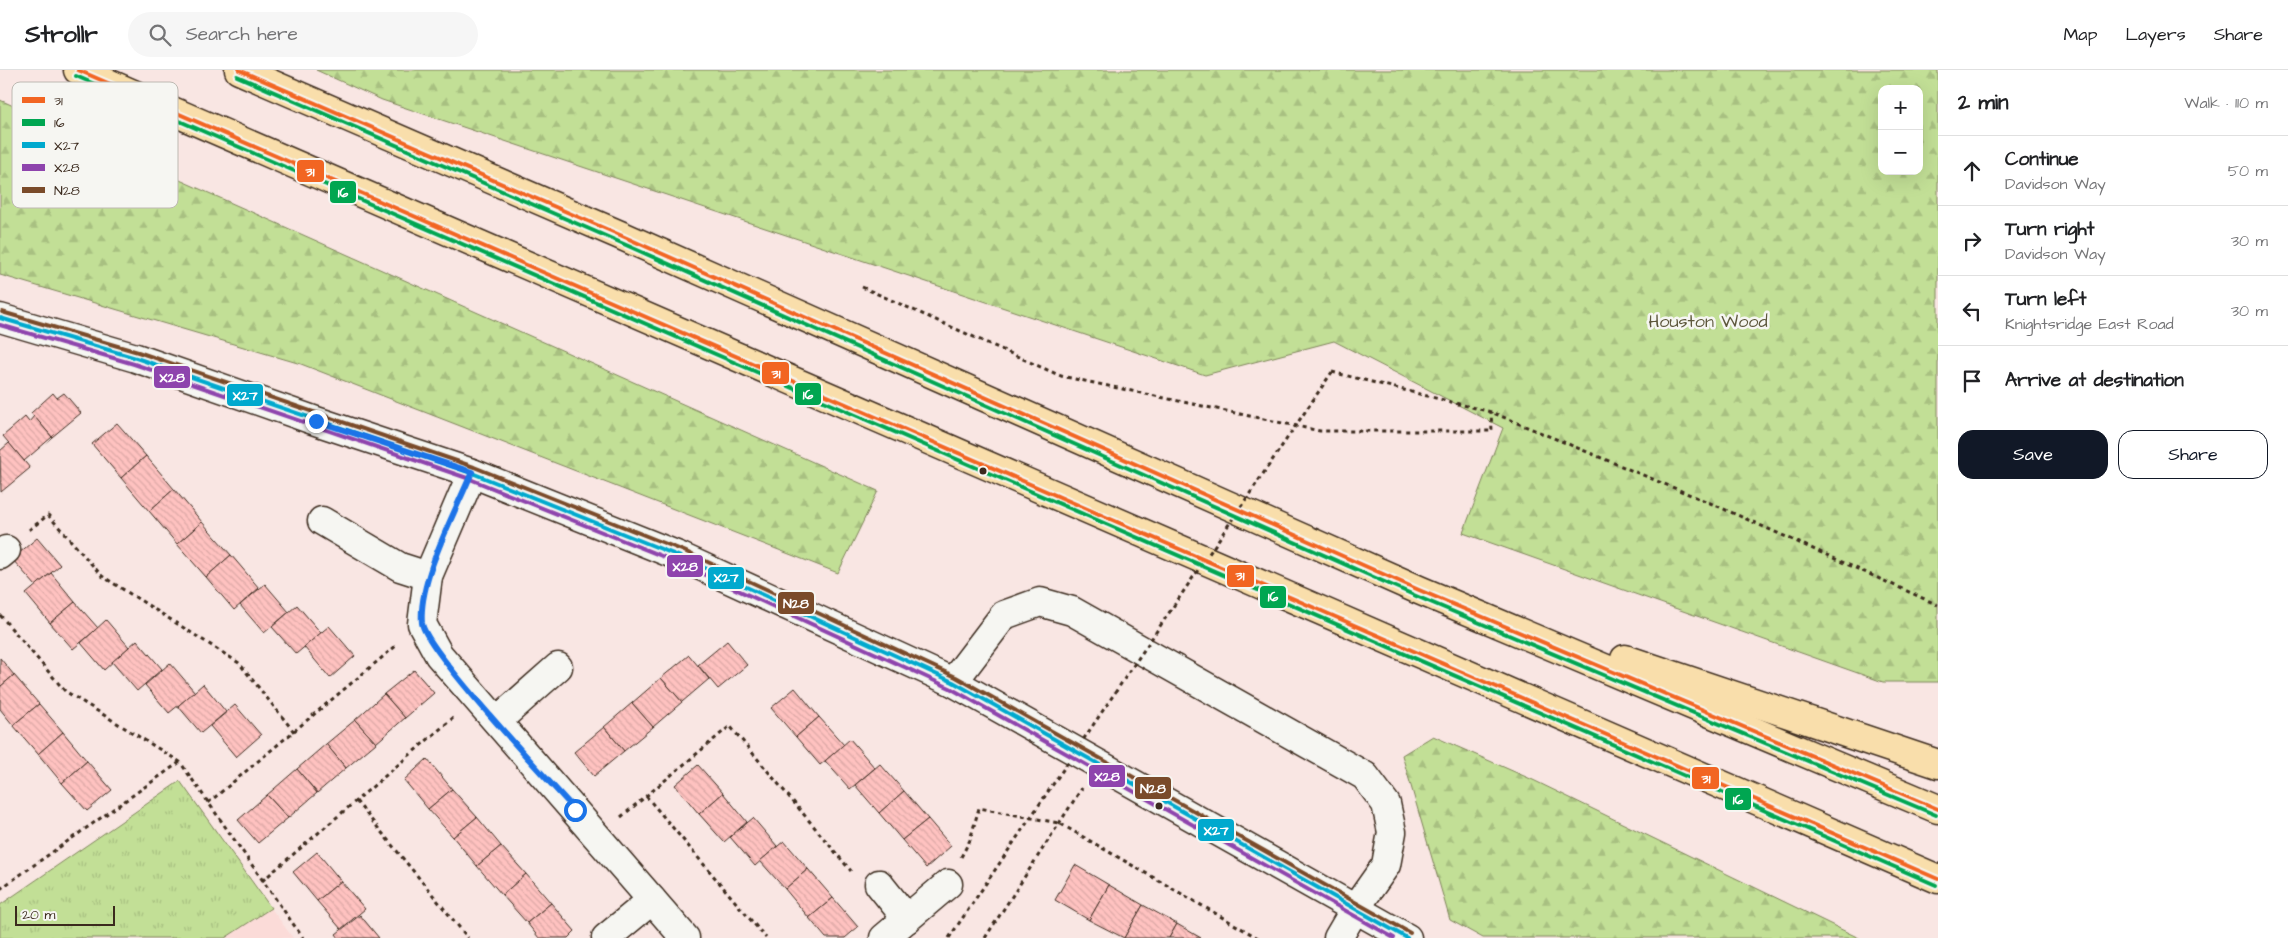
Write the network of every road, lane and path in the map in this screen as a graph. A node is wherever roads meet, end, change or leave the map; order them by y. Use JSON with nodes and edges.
{"nodes":[{"id":1,"x":78,"y":70,"type":"edge"},
{"id":2,"x":240,"y":70,"type":"edge"},
{"id":3,"x":106,"y":82,"type":"edge"},
{"id":4,"x":178,"y":113,"type":"edge"},
{"id":5,"x":862,"y":287,"type":"dead end"},
{"id":6,"x":0,"y":318,"type":"edge"},
{"id":7,"x":1491,"y":412,"type":"junction"},
{"id":8,"x":472,"y":472,"type":"junction"},
{"id":9,"x":322,"y":521,"type":"dead end"},
{"id":10,"x":3,"y":552,"type":"edge"},
{"id":11,"x":428,"y":576,"type":"junction"},
{"id":12,"x":1419,"y":590,"type":"junction"},
{"id":13,"x":1938,"y":605,"type":"edge"},
{"id":14,"x":0,"y":615,"type":"edge"},
{"id":15,"x":422,"y":624,"type":"junction"},
{"id":16,"x":558,"y":667,"type":"dead end"},
{"id":17,"x":953,"y":682,"type":"junction"},
{"id":18,"x":476,"y":698,"type":"junction"},
{"id":19,"x":497,"y":721,"type":"junction"},
{"id":20,"x":295,"y":733,"type":"junction"},
{"id":21,"x":1061,"y":743,"type":"junction"},
{"id":22,"x":180,"y":762,"type":"junction"},
{"id":23,"x":1938,"y":764,"type":"edge"},
{"id":24,"x":1071,"y":775,"type":"dead end"},
{"id":25,"x":1085,"y":783,"type":"dead end"},
{"id":26,"x":646,"y":796,"type":"junction"},
{"id":27,"x":356,"y":801,"type":"junction"},
{"id":28,"x":208,"y":804,"type":"junction"},
{"id":29,"x":1938,"y":809,"type":"edge"},
{"id":30,"x":1060,"y":823,"type":"junction"},
{"id":31,"x":598,"y":837,"type":"junction"},
{"id":32,"x":1938,"y":879,"type":"edge"},
{"id":33,"x":262,"y":881,"type":"junction"},
{"id":34,"x":879,"y":884,"type":"joint"},
{"id":35,"x":948,"y":884,"type":"joint"},
{"id":36,"x":0,"y":889,"type":"edge"},
{"id":37,"x":652,"y":900,"type":"junction"},
{"id":38,"x":1355,"y":910,"type":"junction"},
{"id":39,"x":907,"y":919,"type":"junction"},
{"id":40,"x":303,"y":938,"type":"edge"},
{"id":41,"x":468,"y":938,"type":"edge"},
{"id":42,"x":606,"y":938,"type":"edge"},
{"id":43,"x":685,"y":938,"type":"edge"},
{"id":44,"x":766,"y":938,"type":"edge"},
{"id":45,"x":884,"y":938,"type":"edge"},
{"id":46,"x":949,"y":938,"type":"edge"},
{"id":47,"x":985,"y":938,"type":"edge"},
{"id":48,"x":1258,"y":938,"type":"edge"},
{"id":49,"x":1338,"y":938,"type":"edge"},
{"id":50,"x":1407,"y":938,"type":"edge"}],
"edges":[{"from":1,"to":3,"type":"main road"},
{"from":2,"to":12,"type":"main road"},
{"from":4,"to":32,"type":"main road"},
{"from":5,"to":7,"type":"path"},
{"from":6,"to":8,"type":"street"},
{"from":7,"to":13,"type":"path"},
{"from":7,"to":46,"type":"path","bridge":true},
{"from":8,"to":11,"type":"street"},
{"from":8,"to":17,"type":"street"},
{"from":9,"to":11,"type":"street"},
{"from":10,"to":20,"type":"path"},
{"from":11,"to":15,"type":"street"},
{"from":12,"to":23,"type":"main road"},
{"from":12,"to":29,"type":"main road"},
{"from":14,"to":22,"type":"path"},
{"from":15,"to":18,"type":"street"},
{"from":15,"to":20,"type":"path"},
{"from":16,"to":19,"type":"street"},
{"from":17,"to":21,"type":"street"},
{"from":17,"to":38,"type":"street"},
{"from":18,"to":19,"type":"street"},
{"from":18,"to":27,"type":"path"},
{"from":19,"to":31,"type":"street"},
{"from":20,"to":28,"type":"path"},
{"from":21,"to":24,"type":"path"},
{"from":21,"to":38,"type":"street"},
{"from":22,"to":28,"type":"path"},
{"from":22,"to":36,"type":"path"},
{"from":25,"to":30,"type":"path"},
{"from":26,"to":31,"type":"path"},
{"from":26,"to":34,"type":"path"},
{"from":26,"to":44,"type":"path"},
{"from":27,"to":33,"type":"path"},
{"from":27,"to":41,"type":"path"},
{"from":28,"to":33,"type":"path"},
{"from":30,"to":35,"type":"path"},
{"from":30,"to":47,"type":"path"},
{"from":30,"to":48,"type":"path"},
{"from":31,"to":37,"type":"street"},
{"from":33,"to":40,"type":"path"},
{"from":34,"to":39,"type":"street"},
{"from":35,"to":39,"type":"street"},
{"from":37,"to":42,"type":"street"},
{"from":37,"to":43,"type":"street"},
{"from":38,"to":49,"type":"street"},
{"from":38,"to":50,"type":"street"},
{"from":39,"to":45,"type":"street"}]}
